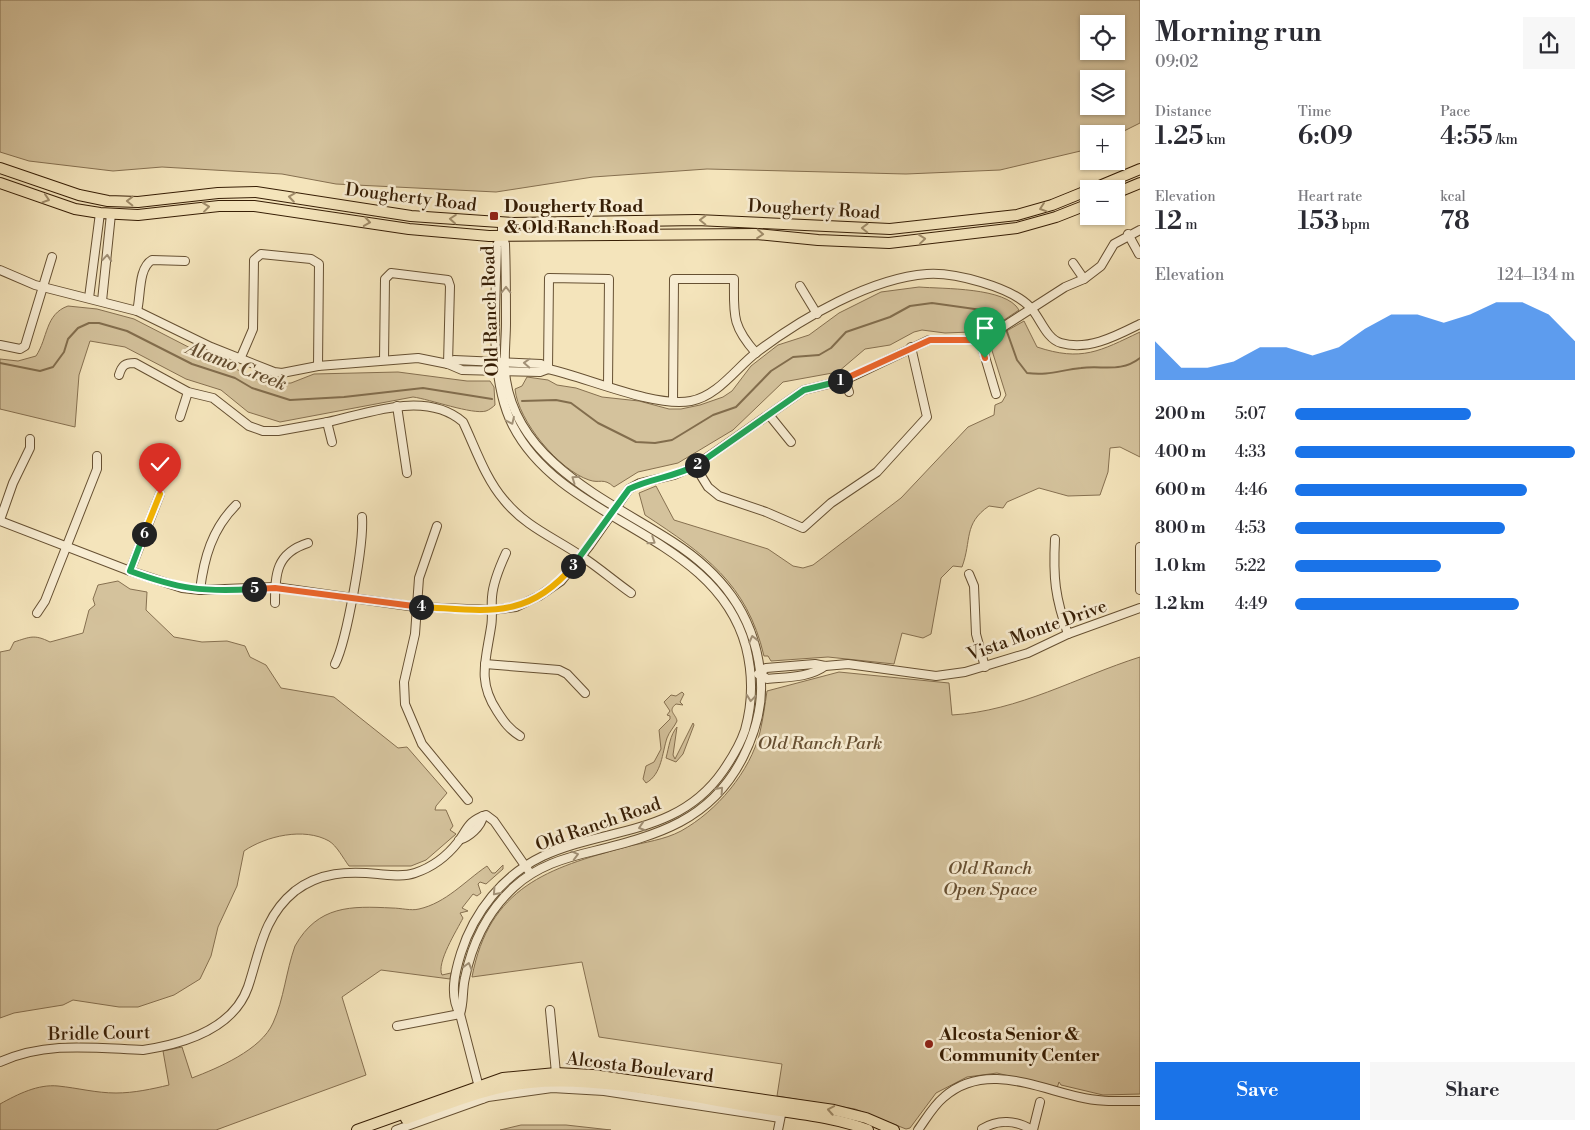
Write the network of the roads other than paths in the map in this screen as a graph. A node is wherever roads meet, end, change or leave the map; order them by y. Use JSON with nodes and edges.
{"nodes":[{"id":1,"x":0,"y":168,"type":"edge"},
{"id":2,"x":1140,"y":169,"type":"edge"},
{"id":3,"x":1112,"y":180,"type":"edge"},
{"id":4,"x":0,"y":183,"type":"edge"},
{"id":5,"x":1140,"y":183,"type":"edge"},
{"id":6,"x":1125,"y":189,"type":"edge"},
{"id":7,"x":1080,"y":193,"type":"edge"},
{"id":8,"x":1080,"y":208,"type":"edge"},
{"id":9,"x":100,"y":213,"type":"junction"},
{"id":10,"x":111,"y":214,"type":"junction"},
{"id":11,"x":502,"y":222,"type":"junction"},
{"id":12,"x":1140,"y":230,"type":"edge"},
{"id":13,"x":1128,"y":234,"type":"junction"},
{"id":14,"x":502,"y":236,"type":"junction"},
{"id":15,"x":1139,"y":254,"type":"edge"},
{"id":16,"x":52,"y":257,"type":"dead end"},
{"id":17,"x":185,"y":261,"type":"dead end"},
{"id":18,"x":1073,"y":263,"type":"dead end"},
{"id":19,"x":0,"y":270,"type":"edge"},
{"id":20,"x":1084,"y":279,"type":"junction"},
{"id":21,"x":800,"y":286,"type":"dead end"},
{"id":22,"x":44,"y":288,"type":"junction"},
{"id":23,"x":89,"y":298,"type":"junction"},
{"id":24,"x":102,"y":302,"type":"junction"},
{"id":25,"x":1032,"y":308,"type":"junction"},
{"id":26,"x":137,"y":311,"type":"junction"},
{"id":27,"x":817,"y":314,"type":"junction"},
{"id":28,"x":1140,"y":324,"type":"edge"},
{"id":29,"x":980,"y":340,"type":"junction"},
{"id":30,"x":0,"y":345,"type":"edge"},
{"id":31,"x":911,"y":347,"type":"junction"},
{"id":32,"x":756,"y":353,"type":"junction"},
{"id":33,"x":241,"y":357,"type":"junction"},
{"id":34,"x":384,"y":360,"type":"junction"},
{"id":35,"x":501,"y":362,"type":"junction"},
{"id":36,"x":448,"y":364,"type":"junction"},
{"id":37,"x":318,"y":366,"type":"junction"},
{"id":38,"x":548,"y":369,"type":"junction"},
{"id":39,"x":501,"y":372,"type":"junction"},
{"id":40,"x":119,"y":375,"type":"dead end"},
{"id":41,"x":845,"y":380,"type":"junction"},
{"id":42,"x":608,"y":386,"type":"junction"},
{"id":43,"x":188,"y":392,"type":"junction"},
{"id":44,"x":848,"y":392,"type":"dead end"},
{"id":45,"x":996,"y":394,"type":"dead end"},
{"id":46,"x":674,"y":401,"type":"junction"},
{"id":47,"x":397,"y":406,"type":"junction"},
{"id":48,"x":180,"y":416,"type":"dead end"},
{"id":49,"x":770,"y":416,"type":"junction"},
{"id":50,"x":327,"y":422,"type":"junction"},
{"id":51,"x":30,"y":439,"type":"dead end"},
{"id":52,"x":332,"y":442,"type":"dead end"},
{"id":53,"x":791,"y":442,"type":"dead end"},
{"id":54,"x":96,"y":456,"type":"dead end"},
{"id":55,"x":695,"y":466,"type":"junction"},
{"id":56,"x":407,"y":473,"type":"dead end"},
{"id":57,"x":160,"y":494,"type":"dead end"},
{"id":58,"x":236,"y":505,"type":"dead end"},
{"id":59,"x":616,"y":506,"type":"junction"},
{"id":60,"x":611,"y":514,"type":"junction"},
{"id":61,"x":362,"y":517,"type":"dead end"},
{"id":62,"x":0,"y":521,"type":"edge"},
{"id":63,"x":437,"y":526,"type":"dead end"},
{"id":64,"x":1055,"y":539,"type":"dead end"},
{"id":65,"x":308,"y":543,"type":"dead end"},
{"id":66,"x":68,"y":546,"type":"junction"},
{"id":67,"x":1140,"y":547,"type":"edge"},
{"id":68,"x":506,"y":553,"type":"dead end"},
{"id":69,"x":581,"y":556,"type":"junction"},
{"id":70,"x":130,"y":571,"type":"junction"},
{"id":71,"x":969,"y":574,"type":"dead end"},
{"id":72,"x":275,"y":588,"type":"junction"},
{"id":73,"x":200,"y":590,"type":"junction"},
{"id":74,"x":1140,"y":590,"type":"edge"},
{"id":75,"x":631,"y":593,"type":"dead end"},
{"id":76,"x":351,"y":598,"type":"junction"},
{"id":77,"x":275,"y":603,"type":"dead end"},
{"id":78,"x":416,"y":607,"type":"junction"},
{"id":79,"x":1140,"y":608,"type":"edge"},
{"id":80,"x":492,"y":610,"type":"junction"},
{"id":81,"x":37,"y":613,"type":"dead end"},
{"id":82,"x":1068,"y":634,"type":"junction"},
{"id":83,"x":335,"y":664,"type":"dead end"},
{"id":84,"x":485,"y":664,"type":"junction"},
{"id":85,"x":985,"y":667,"type":"junction"},
{"id":86,"x":761,"y":674,"type":"junction"},
{"id":87,"x":751,"y":675,"type":"junction"},
{"id":88,"x":585,"y":693,"type":"dead end"},
{"id":89,"x":520,"y":736,"type":"dead end"},
{"id":90,"x":468,"y":800,"type":"dead end"},
{"id":91,"x":526,"y":866,"type":"junction"},
{"id":92,"x":532,"y":874,"type":"junction"},
{"id":93,"x":550,"y":1010,"type":"dead end"},
{"id":94,"x":460,"y":1014,"type":"junction"},
{"id":95,"x":397,"y":1026,"type":"dead end"},
{"id":96,"x":0,"y":1062,"type":"edge"},
{"id":97,"x":556,"y":1073,"type":"junction"},
{"id":98,"x":480,"y":1092,"type":"junction"},
{"id":99,"x":1140,"y":1101,"type":"edge"},
{"id":100,"x":1040,"y":1102,"type":"dead end"},
{"id":101,"x":782,"y":1111,"type":"junction"},
{"id":102,"x":982,"y":1129,"type":"dead end"},
{"id":103,"x":357,"y":1130,"type":"edge"},
{"id":104,"x":376,"y":1130,"type":"edge"},
{"id":105,"x":396,"y":1130,"type":"edge"},
{"id":106,"x":778,"y":1130,"type":"edge"},
{"id":107,"x":868,"y":1130,"type":"edge"},
{"id":108,"x":894,"y":1130,"type":"edge"},
{"id":109,"x":918,"y":1130,"type":"edge"},
{"id":110,"x":1032,"y":1130,"type":"edge"}],
"edges":[{"from":11,"to":1,"type":"main road","name":"Dougherty Road","one_way":true},
{"from":2,"to":3,"type":"main road","name":"Dougherty Road"},
{"from":4,"to":9,"type":"main road","name":"Dougherty Road","one_way":true},
{"from":5,"to":6,"type":"main road"},
{"from":7,"to":11,"type":"main road","name":"Dougherty Road","one_way":true},
{"from":14,"to":8,"type":"main road","name":"Dougherty Road","one_way":true},
{"from":9,"to":10,"type":"main road","name":"Dougherty Road"},
{"from":9,"to":23,"type":"street"},
{"from":10,"to":14,"type":"main road","name":"Dougherty Road","one_way":true},
{"from":24,"to":10,"type":"street","one_way":true},
{"from":11,"to":14,"type":"street","name":"Old Ranch Road"},
{"from":12,"to":13,"type":"street"},
{"from":13,"to":15,"type":"street"},
{"from":13,"to":20,"type":"street"},
{"from":14,"to":35,"type":"street","name":"Old Ranch Road"},
{"from":16,"to":22,"type":"street"},
{"from":17,"to":26,"type":"street"},
{"from":18,"to":20,"type":"street"},
{"from":19,"to":22,"type":"street"},
{"from":20,"to":25,"type":"street"},
{"from":21,"to":27,"type":"street"},
{"from":22,"to":23,"type":"street"},
{"from":22,"to":30,"type":"street"},
{"from":23,"to":24,"type":"street"},
{"from":24,"to":26,"type":"street"},
{"from":25,"to":27,"type":"street"},
{"from":25,"to":28,"type":"street"},
{"from":25,"to":29,"type":"street"},
{"from":26,"to":33,"type":"street"},
{"from":27,"to":32,"type":"street"},
{"from":29,"to":31,"type":"street"},
{"from":29,"to":45,"type":"street"},
{"from":31,"to":41,"type":"street"},
{"from":31,"to":55,"type":"street"},
{"from":32,"to":46,"type":"street"},
{"from":32,"to":46,"type":"street"},
{"from":33,"to":37,"type":"street"},
{"from":33,"to":37,"type":"street"},
{"from":34,"to":36,"type":"street"},
{"from":34,"to":36,"type":"street"},
{"from":34,"to":37,"type":"street"},
{"from":35,"to":36,"type":"street"},
{"from":38,"to":35,"type":"street","one_way":true},
{"from":35,"to":39,"type":"street","name":"Old Ranch Road"},
{"from":36,"to":39,"type":"street"},
{"from":38,"to":39,"type":"street"},
{"from":38,"to":42,"type":"street"},
{"from":38,"to":42,"type":"street"},
{"from":59,"to":39,"type":"street","name":"Old Ranch Road","one_way":true},
{"from":39,"to":60,"type":"street","name":"Old Ranch Road","one_way":true},
{"from":40,"to":43,"type":"street"},
{"from":41,"to":44,"type":"street"},
{"from":41,"to":49,"type":"street"},
{"from":42,"to":46,"type":"street"},
{"from":43,"to":48,"type":"street"},
{"from":43,"to":50,"type":"street"},
{"from":47,"to":50,"type":"street"},
{"from":47,"to":56,"type":"street"},
{"from":47,"to":69,"type":"street"},
{"from":49,"to":53,"type":"street"},
{"from":49,"to":55,"type":"street"},
{"from":50,"to":52,"type":"street"},
{"from":51,"to":62,"type":"street"},
{"from":54,"to":66,"type":"street"},
{"from":55,"to":59,"type":"street"},
{"from":57,"to":70,"type":"street"},
{"from":58,"to":73,"type":"street"},
{"from":59,"to":60,"type":"street"},
{"from":86,"to":59,"type":"street","name":"Old Ranch Road","one_way":true},
{"from":60,"to":69,"type":"street"},
{"from":60,"to":87,"type":"street","name":"Old Ranch Road","one_way":true},
{"from":61,"to":76,"type":"street"},
{"from":62,"to":66,"type":"street"},
{"from":63,"to":78,"type":"street"},
{"from":64,"to":82,"type":"street"},
{"from":65,"to":72,"type":"street"},
{"from":66,"to":70,"type":"street"},
{"from":66,"to":81,"type":"street"},
{"from":67,"to":74,"type":"street"},
{"from":68,"to":80,"type":"street"},
{"from":69,"to":75,"type":"street"},
{"from":69,"to":80,"type":"street"},
{"from":70,"to":73,"type":"street"},
{"from":71,"to":85,"type":"street"},
{"from":72,"to":73,"type":"street"},
{"from":72,"to":76,"type":"street"},
{"from":72,"to":77,"type":"street"},
{"from":76,"to":78,"type":"street"},
{"from":76,"to":83,"type":"street"},
{"from":78,"to":80,"type":"street"},
{"from":78,"to":90,"type":"street"},
{"from":79,"to":82,"type":"street","name":"Vista Monte Drive"},
{"from":80,"to":84,"type":"street"},
{"from":82,"to":85,"type":"street","name":"Vista Monte Drive"},
{"from":84,"to":88,"type":"street"},
{"from":84,"to":89,"type":"street"},
{"from":85,"to":86,"type":"street","name":"Vista Monte Drive"},
{"from":86,"to":87,"type":"street","name":"Vista Monte Drive"},
{"from":92,"to":86,"type":"street","name":"Old Ranch Road","one_way":true},
{"from":87,"to":91,"type":"street","name":"Old Ranch Road","one_way":true},
{"from":91,"to":92,"type":"street","name":"Bridle Court"},
{"from":91,"to":94,"type":"street","name":"Old Ranch Road","one_way":true},
{"from":91,"to":96,"type":"street","name":"Bridle Court"},
{"from":94,"to":92,"type":"street","name":"Old Ranch Road","one_way":true},
{"from":93,"to":97,"type":"street"},
{"from":94,"to":95,"type":"street"},
{"from":94,"to":98,"type":"street","name":"Old Ranch Road"},
{"from":97,"to":98,"type":"main road","name":"Alcosta Boulevard"},
{"from":97,"to":101,"type":"main road","name":"Alcosta Boulevard"},
{"from":98,"to":101,"type":"main road","name":"Alcosta Boulevard"},
{"from":98,"to":103,"type":"main road","name":"Alcosta Boulevard"},
{"from":98,"to":104,"type":"main road","name":"Alcosta Boulevard"},
{"from":98,"to":105,"type":"street","name":"Alcosta Boulevard"},
{"from":99,"to":109,"type":"street"},
{"from":100,"to":110,"type":"street"},
{"from":101,"to":106,"type":"street"},
{"from":101,"to":107,"type":"main road","name":"Alcosta Boulevard"},
{"from":108,"to":101,"type":"main road","name":"Alcosta Boulevard","one_way":true},
{"from":102,"to":110,"type":"street"}]}
